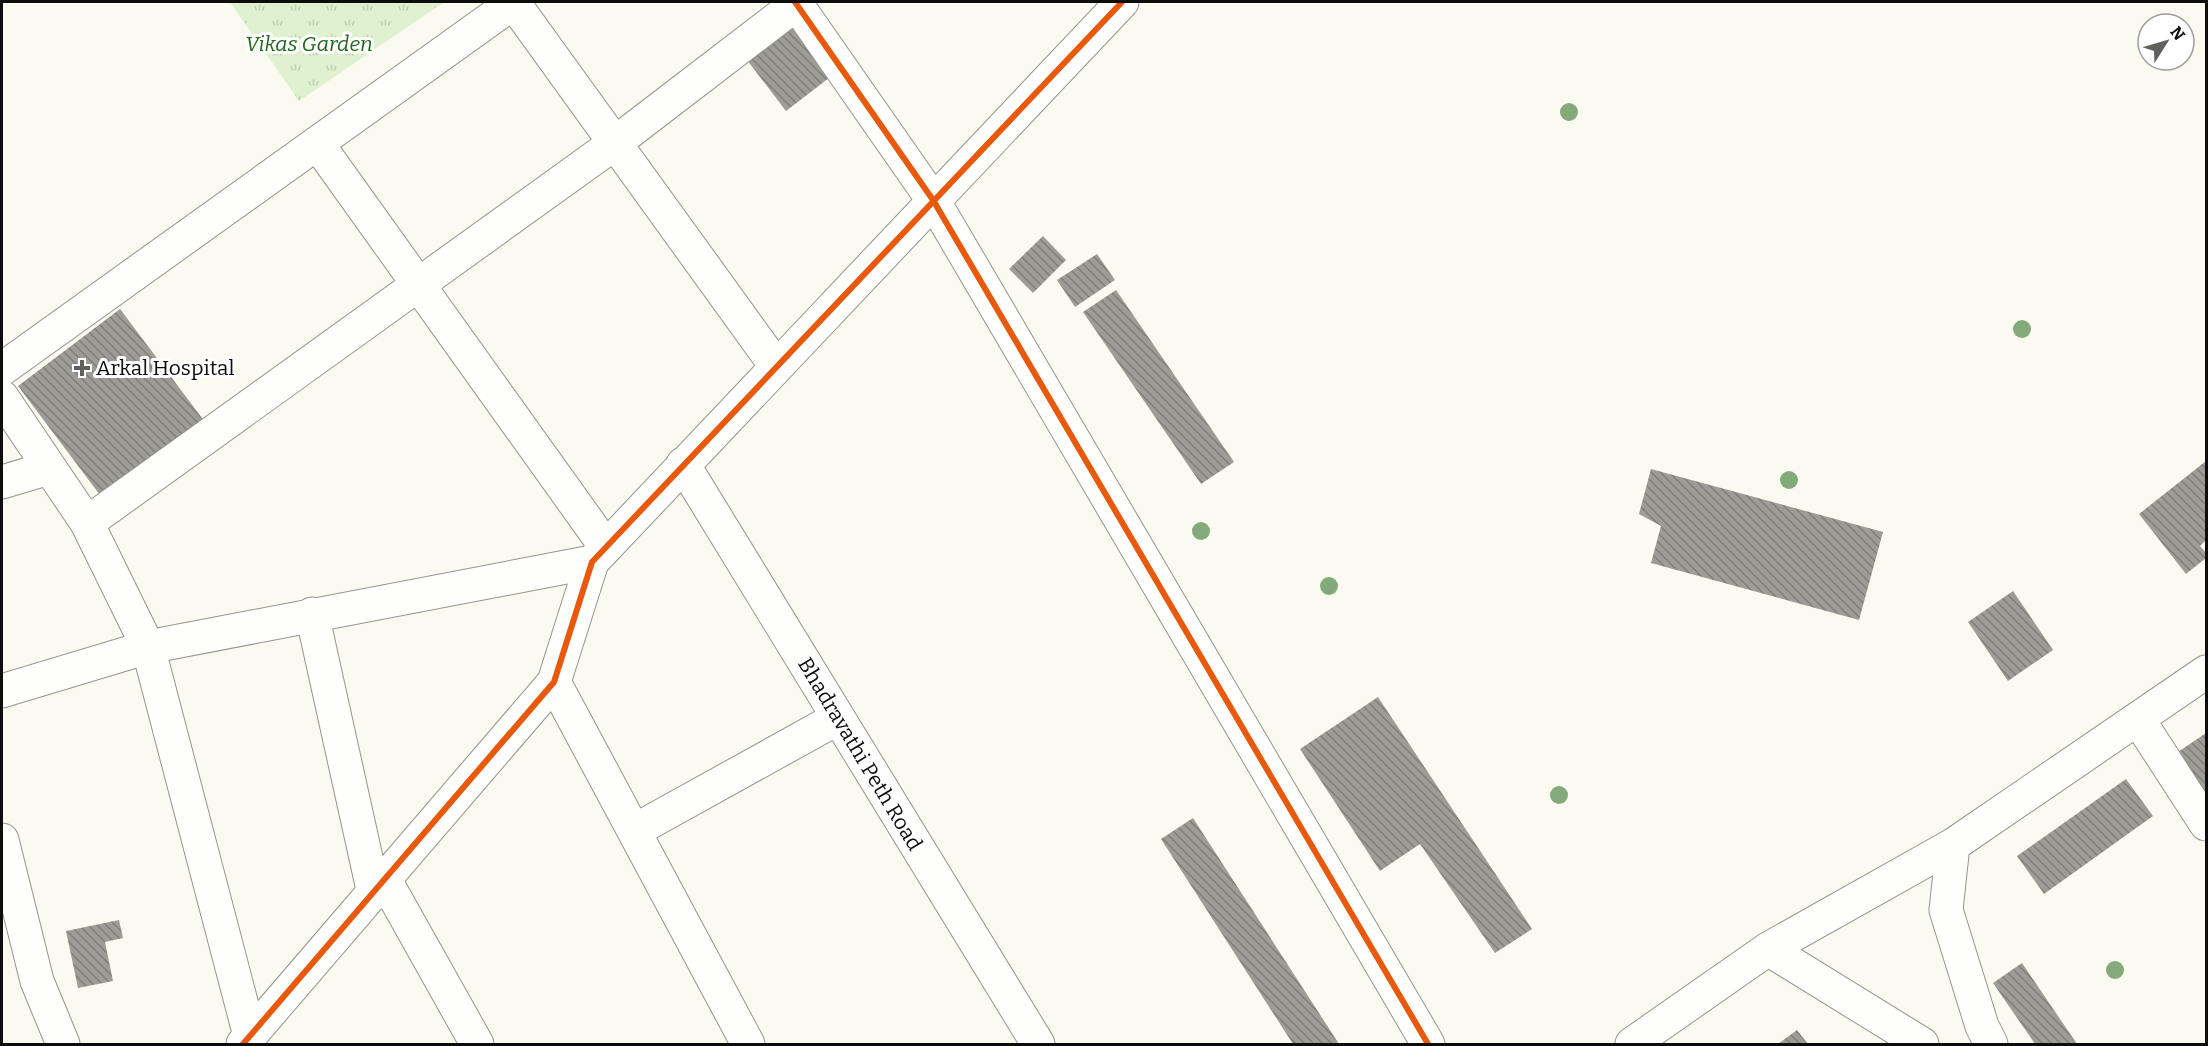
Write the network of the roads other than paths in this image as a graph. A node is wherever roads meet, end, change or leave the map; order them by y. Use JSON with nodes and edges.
{"nodes":[{"id":1,"x":513,"y":2,"type":"edge"},
{"id":2,"x":797,"y":2,"type":"edge"},
{"id":3,"x":1109,"y":8,"type":"edge"},
{"id":4,"x":317,"y":143,"type":"junction"},
{"id":5,"x":615,"y":143,"type":"junction"},
{"id":6,"x":933,"y":200,"type":"junction"},
{"id":7,"x":418,"y":285,"type":"junction"},
{"id":8,"x":776,"y":366,"type":"junction"},
{"id":9,"x":2,"y":369,"type":"edge"},
{"id":10,"x":2,"y":397,"type":"edge"},
{"id":11,"x":683,"y":464,"type":"junction"},
{"id":12,"x":49,"y":468,"type":"junction"},
{"id":13,"x":2,"y":482,"type":"edge"},
{"id":14,"x":87,"y":523,"type":"junction"},
{"id":15,"x":599,"y":554,"type":"junction"},
{"id":16,"x":312,"y":614,"type":"junction"},
{"id":17,"x":148,"y":647,"type":"junction"},
{"id":18,"x":2206,"y":672,"type":"edge"},
{"id":19,"x":554,"y":682,"type":"junction"},
{"id":20,"x":2,"y":691,"type":"edge"},
{"id":21,"x":838,"y":718,"type":"junction"},
{"id":22,"x":2138,"y":719,"type":"junction"},
{"id":23,"x":2206,"y":824,"type":"edge"},
{"id":24,"x":634,"y":831,"type":"junction"},
{"id":25,"x":2,"y":840,"type":"edge"},
{"id":26,"x":1953,"y":845,"type":"junction"},
{"id":27,"x":380,"y":887,"type":"junction"},
{"id":28,"x":1768,"y":949,"type":"junction"},
{"id":29,"x":246,"y":1040,"type":"edge"},
{"id":30,"x":63,"y":1044,"type":"edge"},
{"id":31,"x":477,"y":1044,"type":"edge"},
{"id":32,"x":748,"y":1044,"type":"edge"},
{"id":33,"x":1038,"y":1044,"type":"edge"},
{"id":34,"x":1428,"y":1044,"type":"edge"},
{"id":35,"x":1632,"y":1044,"type":"edge"},
{"id":36,"x":1922,"y":1044,"type":"edge"},
{"id":37,"x":1992,"y":1044,"type":"edge"}],
"edges":[{"from":1,"to":4,"type":"street"},
{"from":1,"to":5,"type":"street"},
{"from":2,"to":5,"type":"street"},
{"from":2,"to":6,"type":"street"},
{"from":3,"to":6,"type":"street"},
{"from":4,"to":7,"type":"street"},
{"from":4,"to":9,"type":"street"},
{"from":5,"to":7,"type":"street"},
{"from":5,"to":8,"type":"street"},
{"from":6,"to":8,"type":"street"},
{"from":6,"to":34,"type":"street"},
{"from":7,"to":14,"type":"street"},
{"from":7,"to":15,"type":"street"},
{"from":8,"to":11,"type":"street"},
{"from":10,"to":12,"type":"street"},
{"from":11,"to":15,"type":"street"},
{"from":11,"to":21,"type":"street","name":"Bhadravathi Peth Road"},
{"from":12,"to":13,"type":"street"},
{"from":12,"to":14,"type":"street"},
{"from":14,"to":17,"type":"street"},
{"from":15,"to":16,"type":"street"},
{"from":15,"to":19,"type":"street"},
{"from":16,"to":17,"type":"street"},
{"from":16,"to":27,"type":"street"},
{"from":17,"to":20,"type":"street"},
{"from":17,"to":29,"type":"street"},
{"from":18,"to":22,"type":"street"},
{"from":19,"to":24,"type":"street"},
{"from":19,"to":27,"type":"street"},
{"from":21,"to":24,"type":"street"},
{"from":21,"to":33,"type":"street","name":"Bhadravathi Peth Road"},
{"from":22,"to":23,"type":"street"},
{"from":22,"to":26,"type":"street"},
{"from":24,"to":32,"type":"street"},
{"from":25,"to":30,"type":"street"},
{"from":26,"to":28,"type":"street"},
{"from":26,"to":37,"type":"street"},
{"from":27,"to":29,"type":"street"},
{"from":27,"to":31,"type":"street"},
{"from":28,"to":35,"type":"street"},
{"from":28,"to":36,"type":"street"}]}
